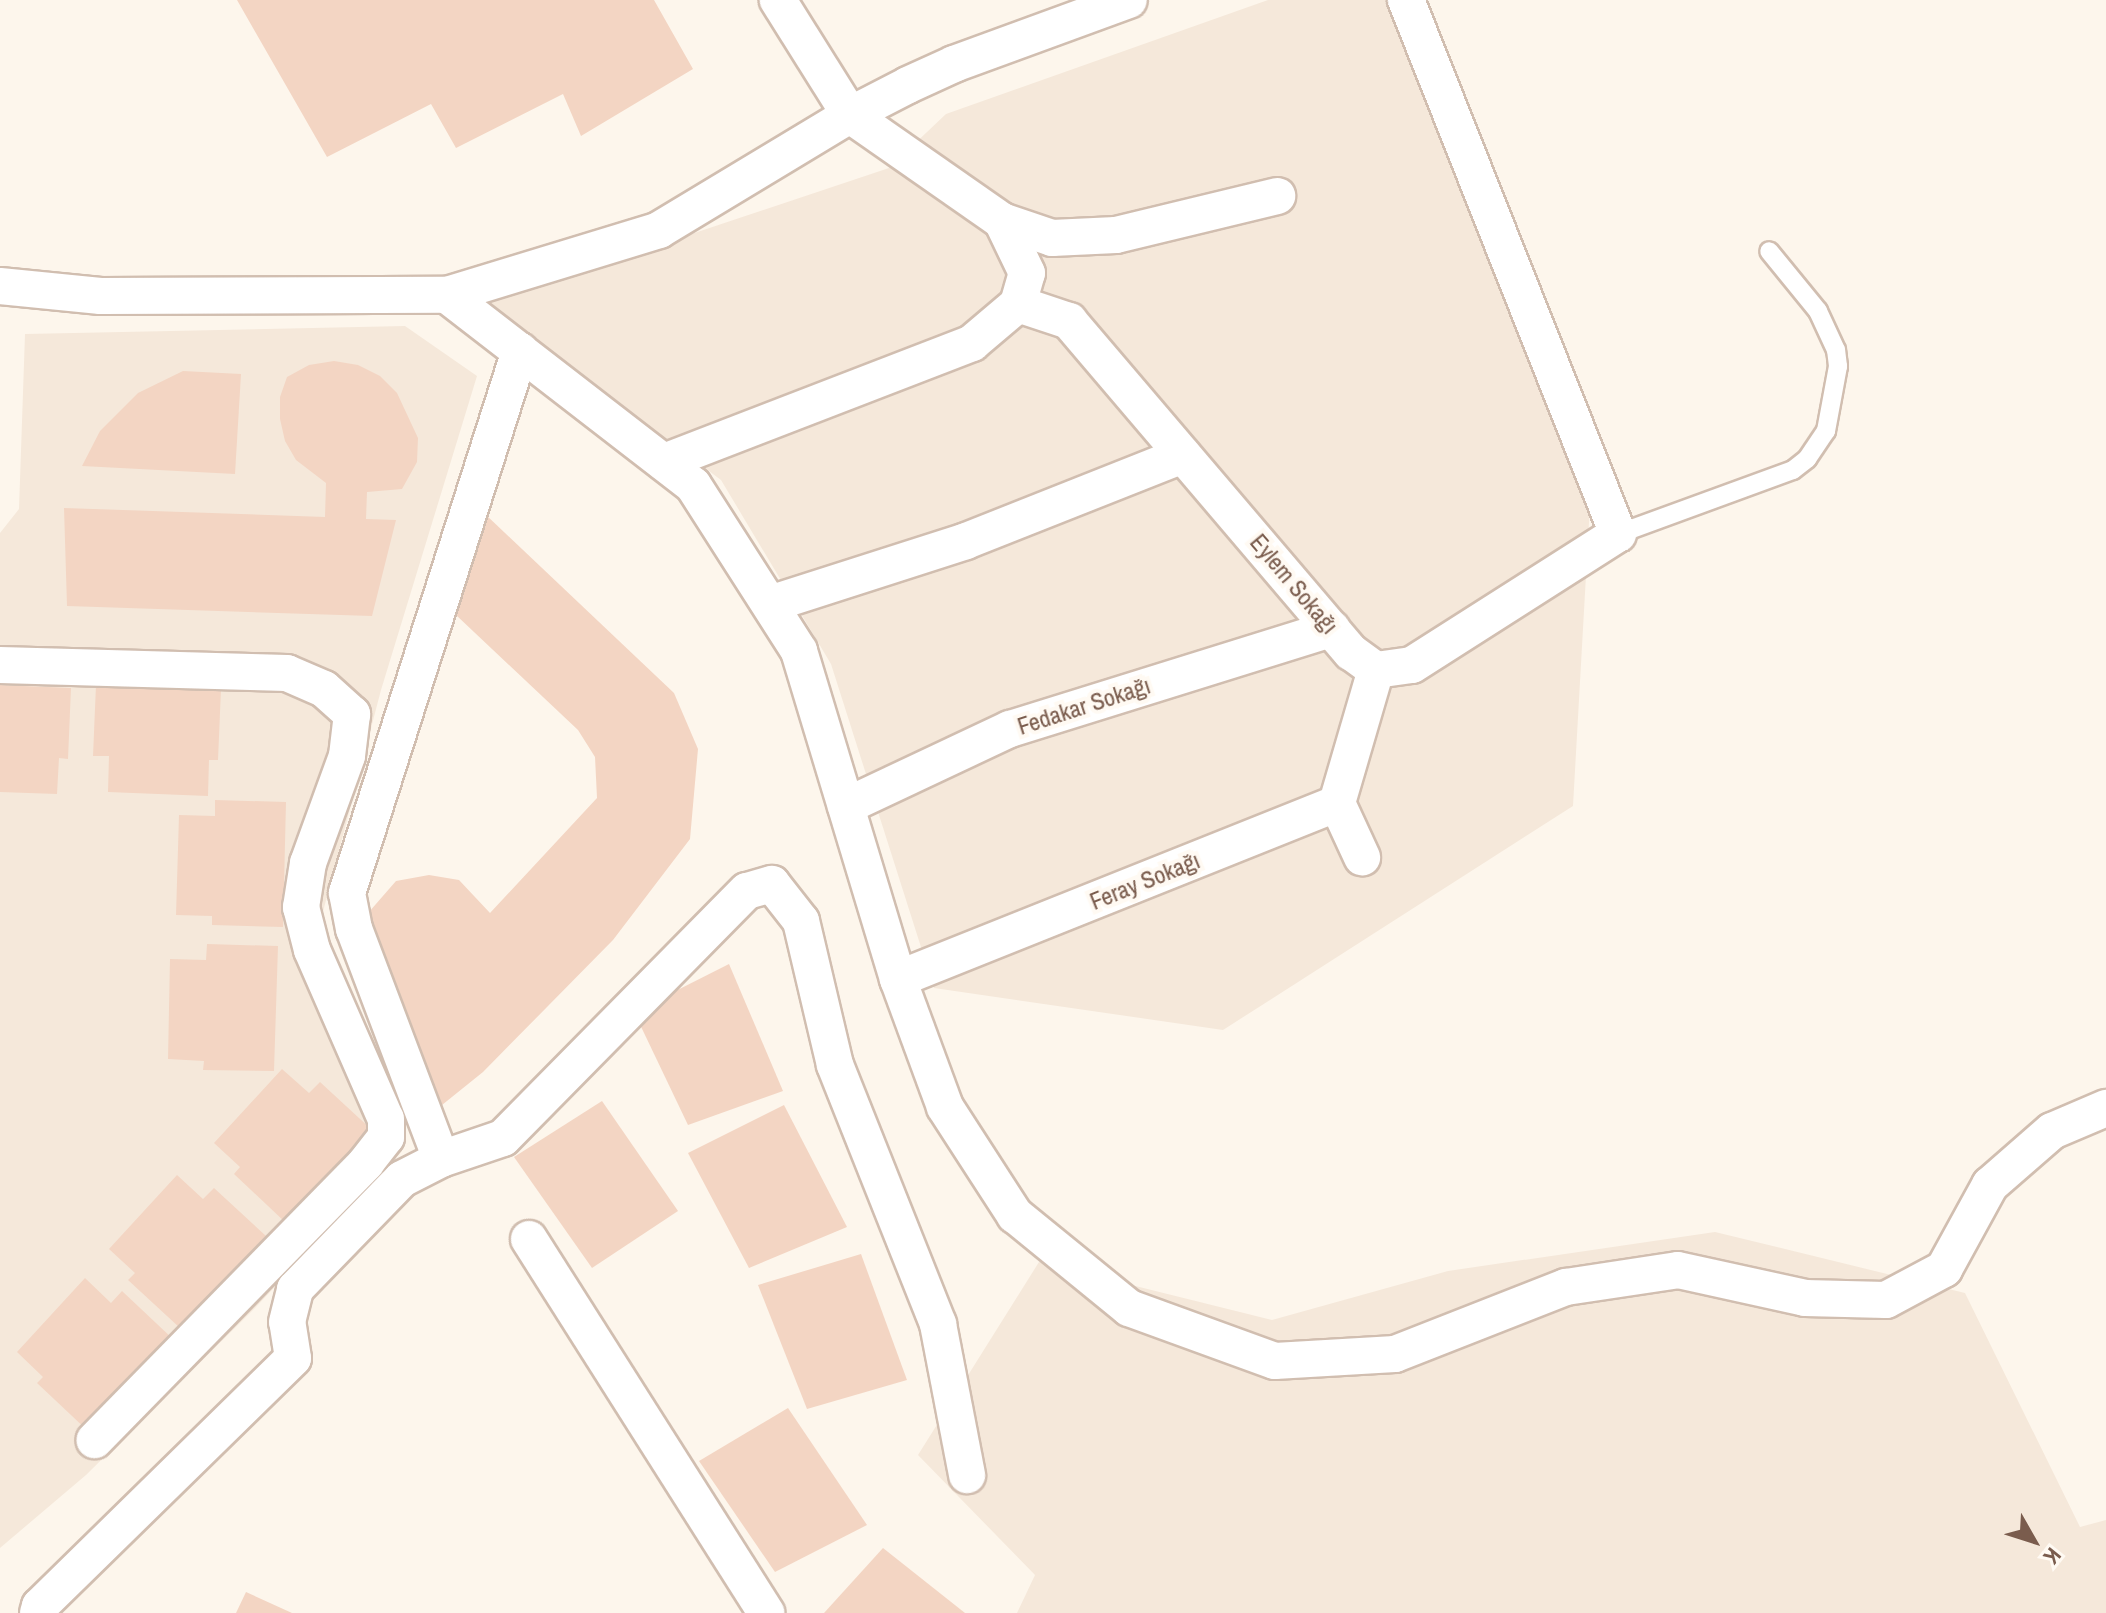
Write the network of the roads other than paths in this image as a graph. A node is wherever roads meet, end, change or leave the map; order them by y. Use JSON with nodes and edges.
{"nodes":[{"id":1,"x":778,"y":0,"type":"edge"},
{"id":2,"x":1129,"y":0,"type":"edge"},
{"id":3,"x":1406,"y":0,"type":"edge"},
{"id":4,"x":850,"y":115,"type":"junction"},
{"id":5,"x":1277,"y":196,"type":"dead end"},
{"id":6,"x":1002,"y":221,"type":"junction"},
{"id":7,"x":1769,"y":251,"type":"dead end"},
{"id":8,"x":0,"y":286,"type":"edge"},
{"id":9,"x":447,"y":295,"type":"junction"},
{"id":10,"x":1018,"y":304,"type":"junction"},
{"id":11,"x":520,"y":351,"type":"junction"},
{"id":12,"x":1183,"y":455,"type":"junction"},
{"id":13,"x":664,"y":462,"type":"junction"},
{"id":14,"x":1618,"y":534,"type":"junction"},
{"id":15,"x":770,"y":604,"type":"junction"},
{"id":16,"x":1332,"y":629,"type":"junction"},
{"id":17,"x":0,"y":665,"type":"edge"},
{"id":18,"x":1376,"y":670,"type":"junction"},
{"id":19,"x":1337,"y":803,"type":"junction"},
{"id":20,"x":846,"y":806,"type":"junction"},
{"id":21,"x":1362,"y":857,"type":"dead end"},
{"id":22,"x":898,"y":979,"type":"junction"},
{"id":23,"x":2106,"y":1108,"type":"edge"},
{"id":24,"x":441,"y":1159,"type":"junction"},
{"id":25,"x":529,"y":1239,"type":"dead end"},
{"id":26,"x":95,"y":1440,"type":"dead end"},
{"id":27,"x":967,"y":1475,"type":"dead end"},
{"id":28,"x":38,"y":1613,"type":"edge"},
{"id":29,"x":766,"y":1613,"type":"edge"}],
"edges":[{"from":1,"to":4,"type":"street"},
{"from":2,"to":4,"type":"street"},
{"from":3,"to":14,"type":"street"},
{"from":4,"to":6,"type":"street"},
{"from":4,"to":9,"type":"street"},
{"from":5,"to":6,"type":"street"},
{"from":6,"to":10,"type":"street"},
{"from":7,"to":14,"type":"lane"},
{"from":8,"to":9,"type":"street"},
{"from":9,"to":11,"type":"street"},
{"from":10,"to":12,"type":"street","name":"Eylem Sokağı"},
{"from":10,"to":13,"type":"street"},
{"from":11,"to":13,"type":"street"},
{"from":11,"to":24,"type":"street"},
{"from":12,"to":15,"type":"street"},
{"from":12,"to":16,"type":"street","name":"Eylem Sokağı"},
{"from":13,"to":15,"type":"street"},
{"from":14,"to":18,"type":"street"},
{"from":15,"to":20,"type":"street"},
{"from":16,"to":18,"type":"street","name":"Eylem Sokağı"},
{"from":16,"to":20,"type":"street","name":"Fedakar Sokağı"},
{"from":17,"to":26,"type":"street"},
{"from":18,"to":19,"type":"street"},
{"from":19,"to":21,"type":"street"},
{"from":19,"to":22,"type":"street","name":"Feray Sokağı"},
{"from":20,"to":22,"type":"street"},
{"from":22,"to":23,"type":"street"},
{"from":24,"to":27,"type":"street"},
{"from":24,"to":28,"type":"street"},
{"from":25,"to":29,"type":"street"}]}
